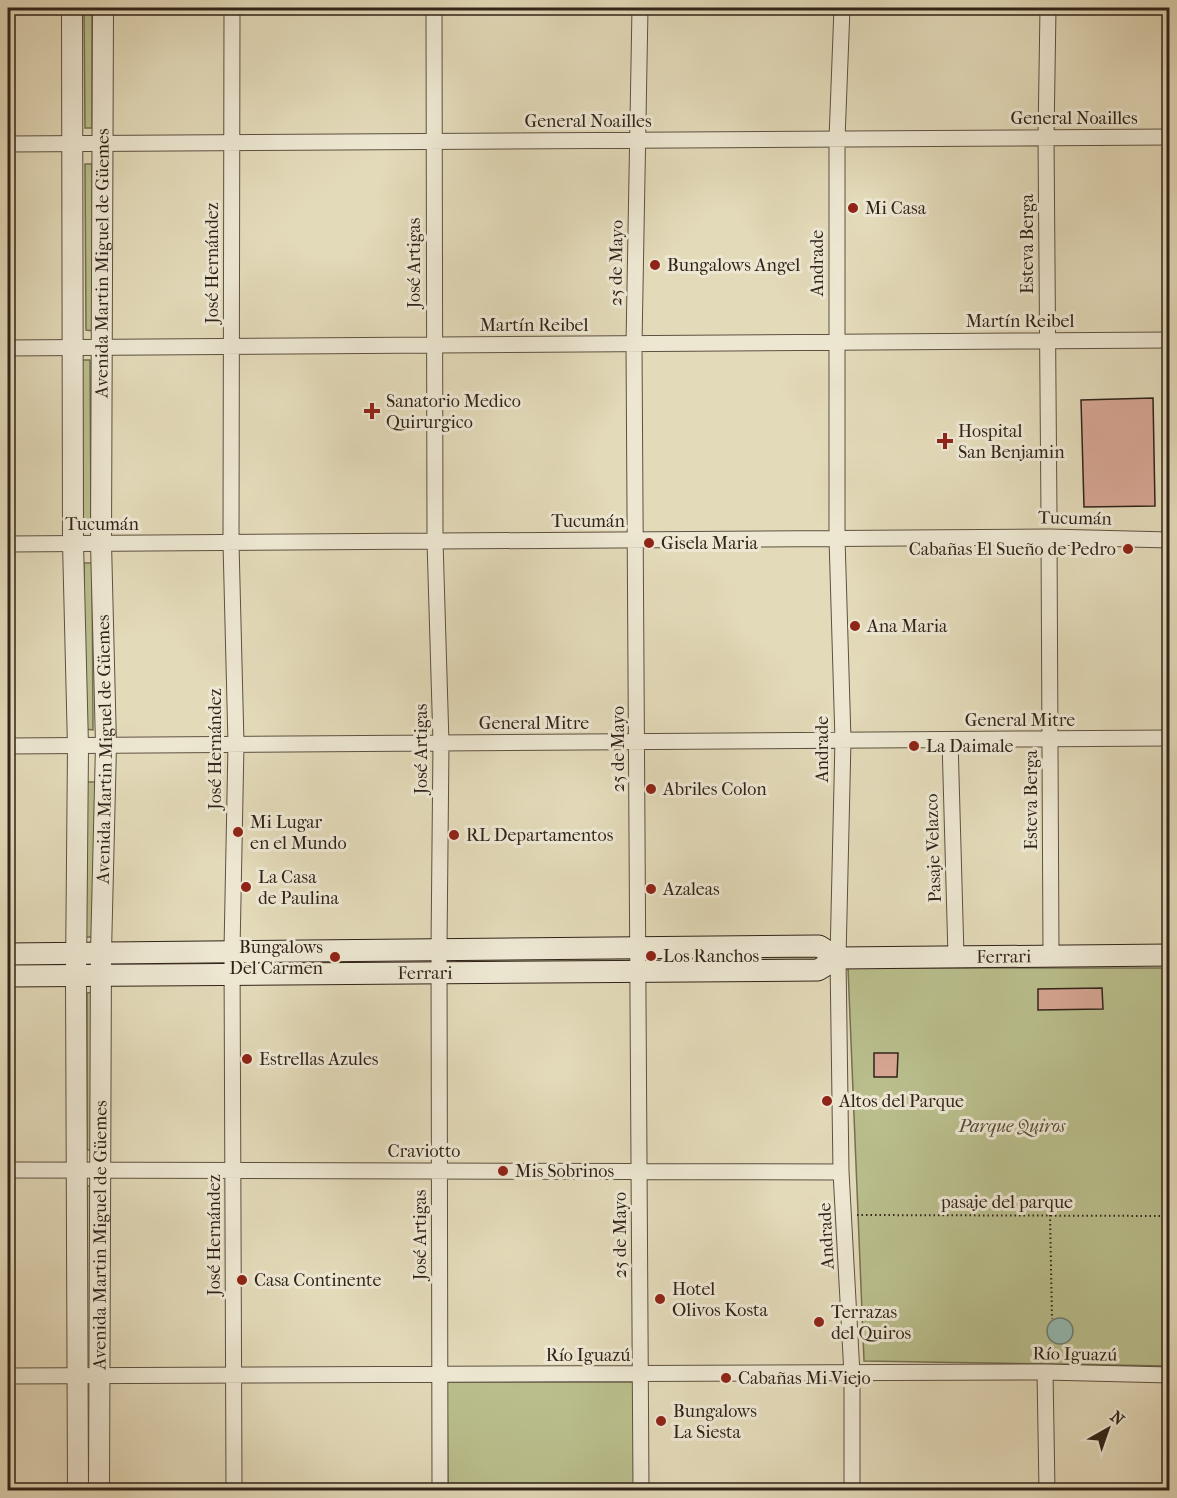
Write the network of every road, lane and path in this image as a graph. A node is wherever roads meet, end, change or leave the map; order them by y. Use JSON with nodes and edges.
{"nodes":[{"id":1,"x":72,"y":8,"type":"edge"},
{"id":2,"x":103,"y":8,"type":"edge"},
{"id":3,"x":232,"y":8,"type":"edge"},
{"id":4,"x":434,"y":8,"type":"edge"},
{"id":5,"x":640,"y":8,"type":"edge"},
{"id":6,"x":842,"y":8,"type":"edge"},
{"id":7,"x":1048,"y":8,"type":"edge"},
{"id":8,"x":1170,"y":137,"type":"edge"},
{"id":9,"x":1046,"y":138,"type":"junction"},
{"id":10,"x":837,"y":139,"type":"junction"},
{"id":11,"x":637,"y":141,"type":"junction"},
{"id":12,"x":433,"y":142,"type":"junction"},
{"id":13,"x":104,"y":143,"type":"junction"},
{"id":14,"x":231,"y":143,"type":"junction"},
{"id":15,"x":8,"y":144,"type":"edge"},
{"id":16,"x":73,"y":144,"type":"junction"},
{"id":17,"x":1170,"y":340,"type":"edge"},
{"id":18,"x":1048,"y":341,"type":"junction"},
{"id":19,"x":837,"y":342,"type":"junction"},
{"id":20,"x":634,"y":344,"type":"junction"},
{"id":21,"x":434,"y":345,"type":"junction"},
{"id":22,"x":232,"y":346,"type":"junction"},
{"id":23,"x":74,"y":347,"type":"junction"},
{"id":24,"x":104,"y":347,"type":"junction"},
{"id":25,"x":8,"y":348,"type":"edge"},
{"id":26,"x":1049,"y":516,"type":"dead end"},
{"id":27,"x":1049,"y":537,"type":"junction"},
{"id":28,"x":837,"y":538,"type":"junction"},
{"id":29,"x":636,"y":540,"type":"junction"},
{"id":30,"x":1170,"y":540,"type":"edge"},
{"id":31,"x":435,"y":541,"type":"junction"},
{"id":32,"x":73,"y":543,"type":"junction"},
{"id":33,"x":101,"y":543,"type":"junction"},
{"id":34,"x":231,"y":543,"type":"junction"},
{"id":35,"x":8,"y":544,"type":"edge"},
{"id":36,"x":1170,"y":738,"type":"edge"},
{"id":37,"x":1051,"y":739,"type":"junction"},
{"id":38,"x":843,"y":740,"type":"junction"},
{"id":39,"x":950,"y":740,"type":"junction"},
{"id":40,"x":637,"y":742,"type":"junction"},
{"id":41,"x":441,"y":743,"type":"junction"},
{"id":42,"x":236,"y":744,"type":"junction"},
{"id":43,"x":106,"y":745,"type":"junction"},
{"id":44,"x":8,"y":746,"type":"edge"},
{"id":45,"x":78,"y":747,"type":"junction"},
{"id":46,"x":438,"y":948,"type":"junction"},
{"id":47,"x":232,"y":950,"type":"junction"},
{"id":48,"x":638,"y":950,"type":"junction"},
{"id":49,"x":76,"y":953,"type":"junction"},
{"id":50,"x":101,"y":953,"type":"junction"},
{"id":51,"x":8,"y":954,"type":"edge"},
{"id":52,"x":1170,"y":955,"type":"edge"},
{"id":53,"x":956,"y":956,"type":"junction"},
{"id":54,"x":1051,"y":956,"type":"junction"},
{"id":55,"x":838,"y":958,"type":"junction"},
{"id":56,"x":638,"y":973,"type":"junction"},
{"id":57,"x":439,"y":974,"type":"junction"},
{"id":58,"x":233,"y":975,"type":"junction"},
{"id":59,"x":8,"y":976,"type":"edge"},
{"id":60,"x":76,"y":976,"type":"junction"},
{"id":61,"x":101,"y":976,"type":"junction"},
{"id":62,"x":8,"y":1170,"type":"edge"},
{"id":63,"x":77,"y":1170,"type":"junction"},
{"id":64,"x":100,"y":1170,"type":"junction"},
{"id":65,"x":233,"y":1170,"type":"junction"},
{"id":66,"x":439,"y":1171,"type":"junction"},
{"id":67,"x":640,"y":1171,"type":"junction"},
{"id":68,"x":841,"y":1172,"type":"junction"},
{"id":69,"x":844,"y":1215,"type":"junction"},
{"id":70,"x":1050,"y":1215,"type":"junction"},
{"id":71,"x":1170,"y":1216,"type":"edge"},
{"id":72,"x":1052,"y":1319,"type":"dead end"},
{"id":73,"x":1046,"y":1372,"type":"junction"},
{"id":74,"x":641,"y":1374,"type":"junction"},
{"id":75,"x":852,"y":1374,"type":"junction"},
{"id":76,"x":234,"y":1375,"type":"junction"},
{"id":77,"x":440,"y":1375,"type":"junction"},
{"id":78,"x":1170,"y":1375,"type":"edge"},
{"id":79,"x":8,"y":1376,"type":"edge"},
{"id":80,"x":78,"y":1376,"type":"junction"},
{"id":81,"x":100,"y":1376,"type":"junction"},
{"id":82,"x":78,"y":1491,"type":"edge"},
{"id":83,"x":99,"y":1491,"type":"edge"},
{"id":84,"x":234,"y":1491,"type":"edge"},
{"id":85,"x":440,"y":1491,"type":"edge"},
{"id":86,"x":642,"y":1491,"type":"edge"},
{"id":87,"x":852,"y":1491,"type":"edge"},
{"id":88,"x":1047,"y":1491,"type":"edge"}],
"edges":[{"from":1,"to":16,"type":"street","name":"Avenida Martin Miguel de Güemes"},
{"from":2,"to":13,"type":"street","name":"Avenida Martin Miguel de Güemes"},
{"from":3,"to":14,"type":"street","name":"José Hernández"},
{"from":4,"to":12,"type":"street","name":"José Artigas"},
{"from":5,"to":11,"type":"street","name":"25 de Mayo"},
{"from":6,"to":10,"type":"street","name":"Andrade"},
{"from":7,"to":9,"type":"street","name":"Esteva Berga"},
{"from":8,"to":9,"type":"street","name":"General Noailles"},
{"from":9,"to":10,"type":"street","name":"General Noailles"},
{"from":9,"to":18,"type":"street","name":"Esteva Berga"},
{"from":10,"to":11,"type":"street","name":"General Noailles"},
{"from":10,"to":19,"type":"street","name":"Andrade"},
{"from":11,"to":12,"type":"street","name":"General Noailles"},
{"from":11,"to":20,"type":"street","name":"25 de Mayo"},
{"from":12,"to":14,"type":"street","name":"General Noailles"},
{"from":12,"to":21,"type":"street","name":"José Artigas"},
{"from":13,"to":14,"type":"street","name":"General Noailles"},
{"from":13,"to":16,"type":"street","name":"General Noailles"},
{"from":13,"to":24,"type":"street","name":"Avenida Martin Miguel de Güemes"},
{"from":14,"to":22,"type":"street","name":"José Hernández"},
{"from":15,"to":16,"type":"street","name":"General Noailles"},
{"from":16,"to":23,"type":"street","name":"Avenida Martin Miguel de Güemes"},
{"from":17,"to":18,"type":"street","name":"Martín Reibel"},
{"from":18,"to":19,"type":"street","name":"Martín Reibel"},
{"from":18,"to":26,"type":"street","name":"Esteva Berga"},
{"from":19,"to":20,"type":"street","name":"Martín Reibel"},
{"from":19,"to":28,"type":"street","name":"Andrade"},
{"from":20,"to":21,"type":"street","name":"Martín Reibel"},
{"from":20,"to":29,"type":"street","name":"25 de Mayo"},
{"from":21,"to":22,"type":"street","name":"Martín Reibel"},
{"from":21,"to":31,"type":"street","name":"José Artigas"},
{"from":22,"to":24,"type":"street","name":"Martín Reibel"},
{"from":22,"to":34,"type":"street","name":"José Hernández"},
{"from":23,"to":24,"type":"street","name":"Martín Reibel"},
{"from":23,"to":25,"type":"street","name":"Martín Reibel"},
{"from":23,"to":32,"type":"street","name":"Avenida Martin Miguel de Güemes"},
{"from":24,"to":33,"type":"street","name":"Avenida Martin Miguel de Güemes"},
{"from":27,"to":28,"type":"street","name":"Tucumán"},
{"from":27,"to":30,"type":"street","name":"Tucumán"},
{"from":27,"to":37,"type":"street","name":"Esteva Berga"},
{"from":28,"to":29,"type":"street","name":"Tucumán"},
{"from":28,"to":38,"type":"street","name":"Andrade"},
{"from":29,"to":31,"type":"street","name":"Tucumán"},
{"from":29,"to":40,"type":"street","name":"25 de Mayo"},
{"from":31,"to":34,"type":"street","name":"Tucumán"},
{"from":31,"to":41,"type":"street","name":"José Artigas"},
{"from":32,"to":33,"type":"street","name":"Tucumán"},
{"from":32,"to":35,"type":"street","name":"Tucumán"},
{"from":32,"to":45,"type":"street","name":"Avenida Martin Miguel de Güemes"},
{"from":33,"to":34,"type":"street","name":"Tucumán"},
{"from":33,"to":43,"type":"street","name":"Avenida Martin Miguel de Güemes"},
{"from":34,"to":42,"type":"street","name":"José Hernández"},
{"from":36,"to":37,"type":"street","name":"General Mitre"},
{"from":37,"to":39,"type":"street","name":"General Mitre"},
{"from":37,"to":54,"type":"street","name":"Esteva Berga"},
{"from":38,"to":39,"type":"street","name":"General Mitre"},
{"from":38,"to":40,"type":"street","name":"General Mitre"},
{"from":38,"to":55,"type":"street","name":"Andrade"},
{"from":39,"to":53,"type":"street","name":"Pasaje Velazco"},
{"from":40,"to":41,"type":"street","name":"General Mitre"},
{"from":40,"to":48,"type":"street","name":"25 de Mayo"},
{"from":41,"to":42,"type":"street","name":"General Mitre"},
{"from":41,"to":46,"type":"street","name":"José Artigas"},
{"from":42,"to":43,"type":"street","name":"General Mitre"},
{"from":42,"to":47,"type":"street","name":"José Hernández"},
{"from":43,"to":45,"type":"street","name":"General Mitre"},
{"from":43,"to":50,"type":"street","name":"Avenida Martin Miguel de Güemes"},
{"from":44,"to":45,"type":"street","name":"General Mitre"},
{"from":45,"to":49,"type":"street","name":"Avenida Martin Miguel de Güemes"},
{"from":46,"to":47,"type":"main road","name":"Ferrari"},
{"from":46,"to":48,"type":"main road","name":"Ferrari"},
{"from":46,"to":57,"type":"street","name":"José Artigas"},
{"from":47,"to":50,"type":"main road","name":"Ferrari"},
{"from":47,"to":58,"type":"street","name":"José Hernández"},
{"from":48,"to":55,"type":"main road","name":"Ferrari"},
{"from":48,"to":56,"type":"street","name":"25 de Mayo"},
{"from":49,"to":50,"type":"main road","name":"Ferrari"},
{"from":49,"to":51,"type":"main road","name":"Ferrari"},
{"from":49,"to":60,"type":"street","name":"Avenida Martin Miguel de Güemes"},
{"from":50,"to":61,"type":"street","name":"Avenida Martin Miguel de Güemes"},
{"from":52,"to":54,"type":"main road","name":"Ferrari"},
{"from":53,"to":54,"type":"main road","name":"Ferrari"},
{"from":53,"to":55,"type":"main road","name":"Ferrari"},
{"from":55,"to":56,"type":"main road","name":"Ferrari"},
{"from":55,"to":68,"type":"street","name":"Andrade"},
{"from":56,"to":57,"type":"main road","name":"Ferrari"},
{"from":56,"to":67,"type":"street","name":"25 de Mayo"},
{"from":57,"to":58,"type":"main road","name":"Ferrari"},
{"from":57,"to":66,"type":"street","name":"José Artigas"},
{"from":58,"to":61,"type":"main road","name":"Ferrari"},
{"from":58,"to":65,"type":"street","name":"José Hernández"},
{"from":59,"to":60,"type":"main road","name":"Ferrari"},
{"from":60,"to":61,"type":"main road","name":"Ferrari"},
{"from":60,"to":63,"type":"street","name":"Avenida Martin Miguel de Güemes"},
{"from":61,"to":64,"type":"street","name":"Avenida Martin Miguel de Güemes"},
{"from":62,"to":63,"type":"street","name":"Craviotto"},
{"from":63,"to":64,"type":"street","name":"Craviotto"},
{"from":63,"to":80,"type":"street","name":"Avenida Martin Miguel de Güemes"},
{"from":64,"to":65,"type":"street","name":"Craviotto"},
{"from":64,"to":81,"type":"street","name":"Avenida Martin Miguel de Güemes"},
{"from":65,"to":66,"type":"street","name":"Craviotto"},
{"from":65,"to":76,"type":"street","name":"José Hernández"},
{"from":66,"to":67,"type":"street","name":"Craviotto"},
{"from":66,"to":77,"type":"street","name":"José Artigas"},
{"from":67,"to":68,"type":"street","name":"Craviotto"},
{"from":67,"to":74,"type":"street","name":"25 de Mayo"},
{"from":68,"to":69,"type":"street","name":"Andrade"},
{"from":69,"to":70,"type":"path","name":"pasaje del parque"},
{"from":69,"to":75,"type":"street","name":"Andrade"},
{"from":70,"to":71,"type":"path","name":"pasaje del parque"},
{"from":70,"to":72,"type":"path"},
{"from":73,"to":75,"type":"street","name":"Río Iguazú"},
{"from":73,"to":78,"type":"street","name":"Río Iguazú"},
{"from":73,"to":88,"type":"street"},
{"from":74,"to":75,"type":"street","name":"Río Iguazú"},
{"from":74,"to":77,"type":"street","name":"Río Iguazú"},
{"from":74,"to":86,"type":"street","name":"25 de Mayo"},
{"from":75,"to":87,"type":"street","name":"Andrade"},
{"from":76,"to":77,"type":"street","name":"Río Iguazú"},
{"from":76,"to":81,"type":"street","name":"Río Iguazú"},
{"from":76,"to":84,"type":"street","name":"José Hernández"},
{"from":77,"to":85,"type":"street","name":"José Artigas"},
{"from":79,"to":80,"type":"street","name":"Río Iguazú"},
{"from":80,"to":81,"type":"street","name":"Río Iguazú"},
{"from":80,"to":82,"type":"street","name":"Avenida Martin Miguel de Güemes"},
{"from":81,"to":83,"type":"street","name":"Avenida Martin Miguel de Güemes"}]}
